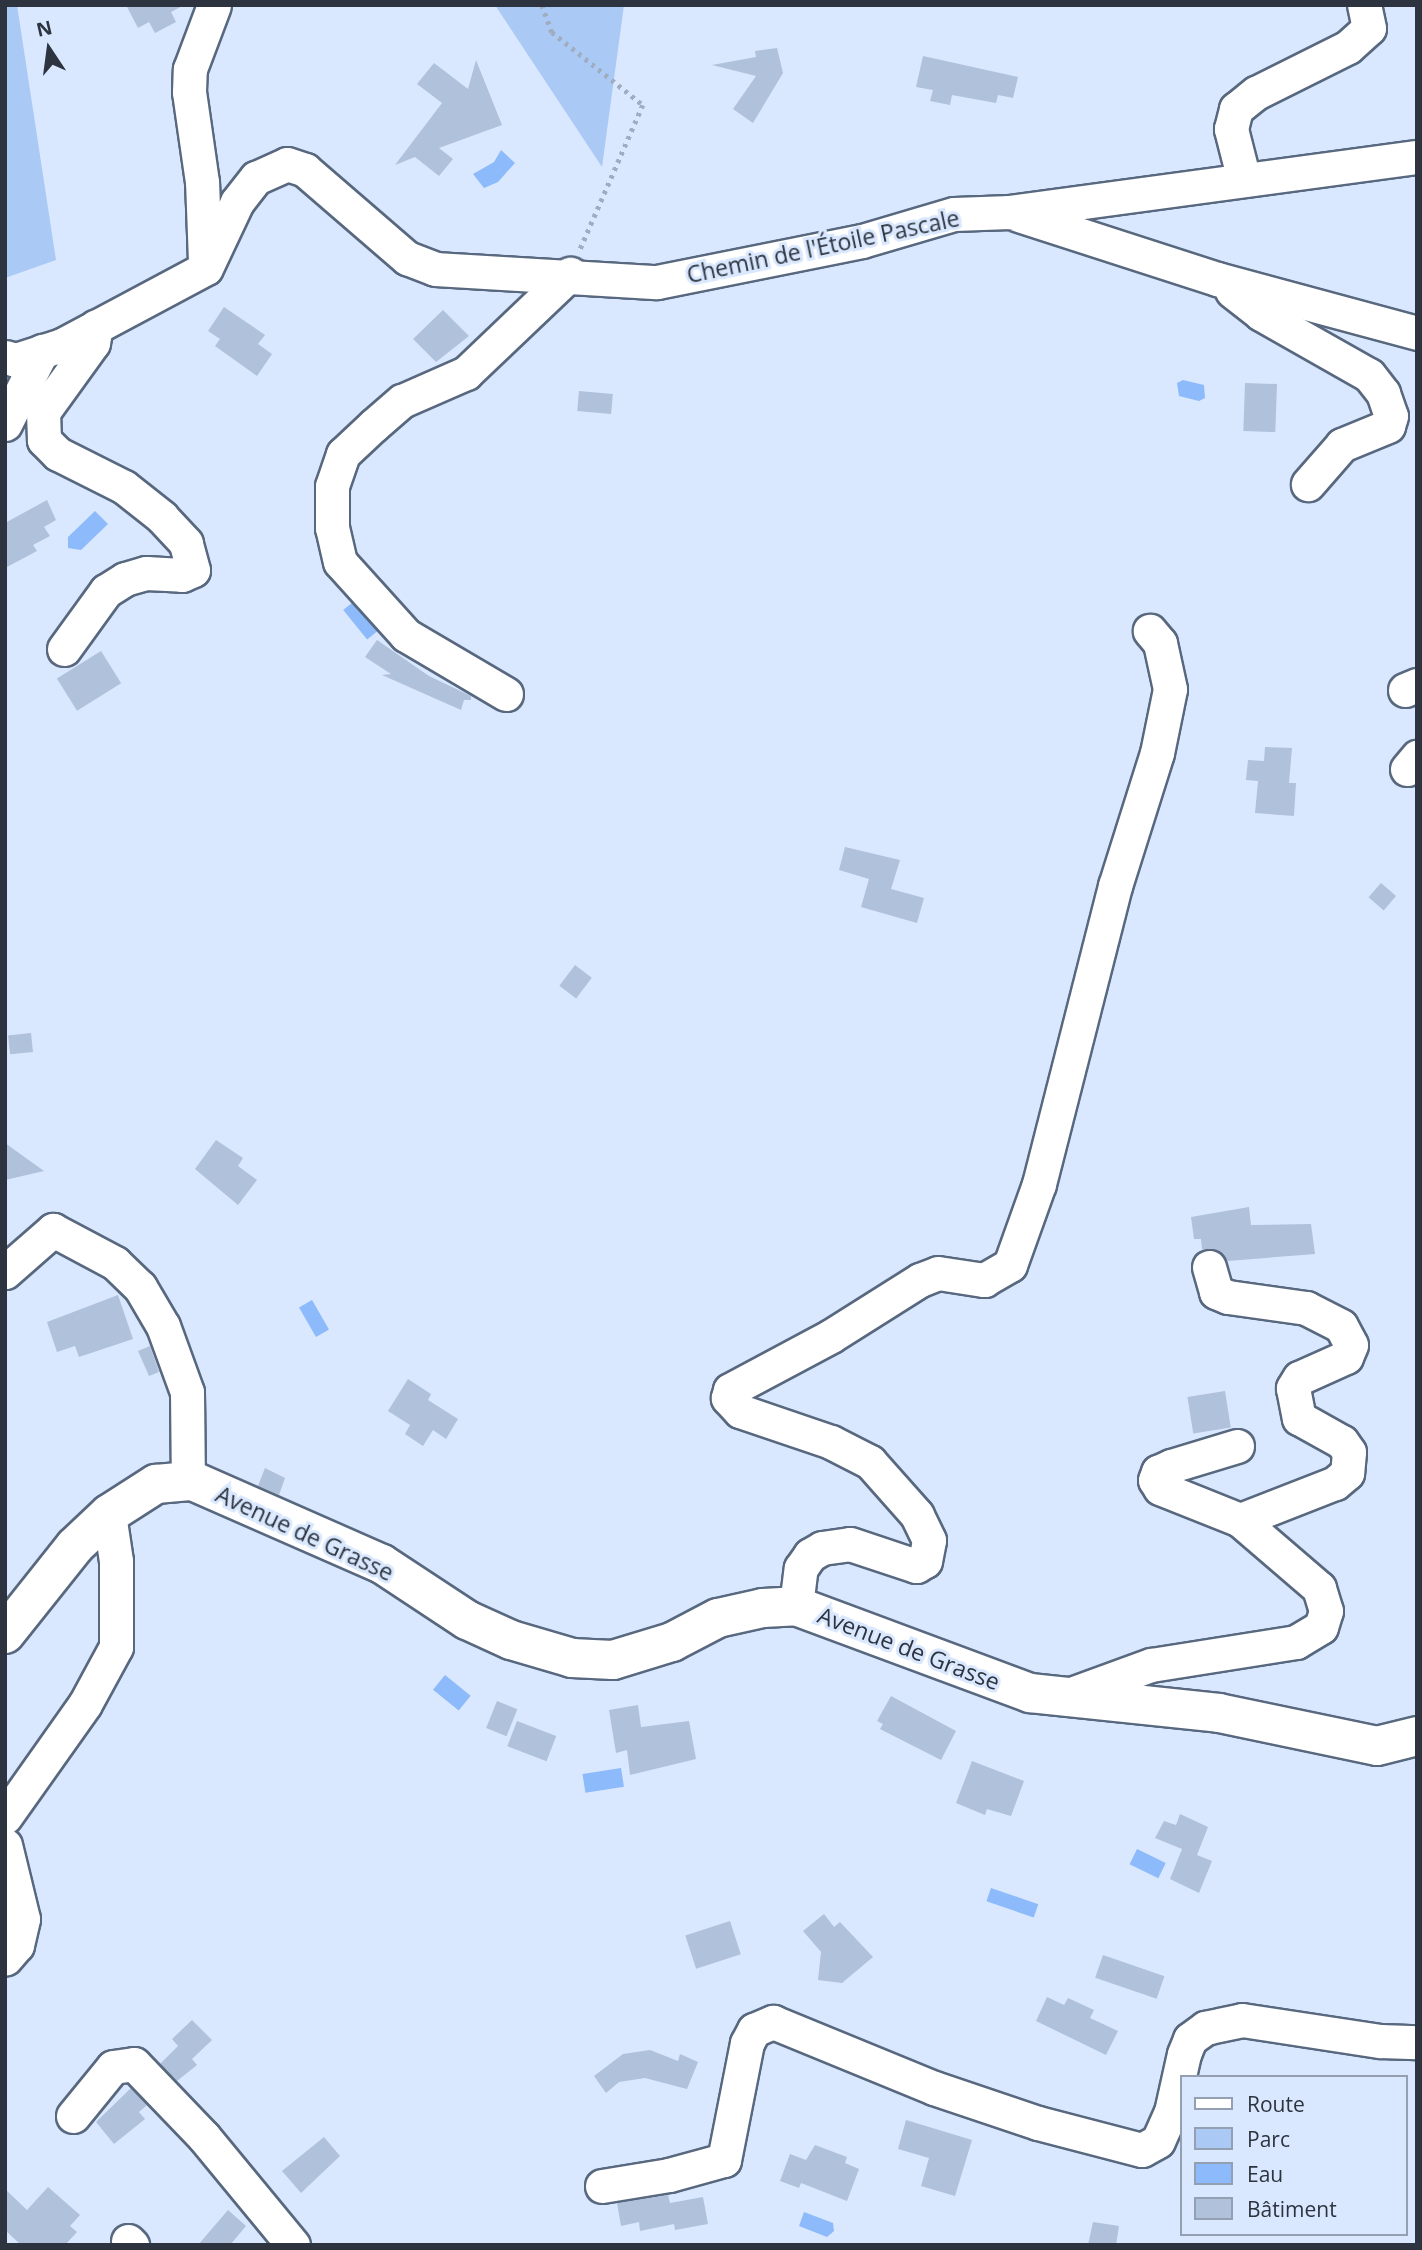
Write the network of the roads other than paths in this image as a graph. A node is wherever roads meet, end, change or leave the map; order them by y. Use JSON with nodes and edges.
{"nodes":[{"id":1,"x":214,"y":5,"type":"edge"},
{"id":2,"x":1364,"y":5,"type":"edge"},
{"id":3,"x":1417,"y":157,"type":"edge"},
{"id":4,"x":1244,"y":180,"type":"junction"},
{"id":5,"x":1010,"y":212,"type":"junction"},
{"id":6,"x":206,"y":268,"type":"junction"},
{"id":7,"x":570,"y":274,"type":"junction"},
{"id":8,"x":1217,"y":279,"type":"junction"},
{"id":9,"x":96,"y":326,"type":"junction"},
{"id":10,"x":1417,"y":333,"type":"edge"},
{"id":11,"x":42,"y":351,"type":"junction"},
{"id":12,"x":5,"y":357,"type":"edge"},
{"id":13,"x":5,"y":424,"type":"edge"},
{"id":14,"x":1308,"y":484,"type":"dead end"},
{"id":15,"x":1150,"y":632,"type":"dead end"},
{"id":16,"x":64,"y":649,"type":"dead end"},
{"id":17,"x":506,"y":694,"type":"dead end"},
{"id":18,"x":1209,"y":1267,"type":"dead end"},
{"id":19,"x":5,"y":1272,"type":"edge"},
{"id":20,"x":1237,"y":1446,"type":"dead end"},
{"id":21,"x":188,"y":1482,"type":"junction"},
{"id":22,"x":108,"y":1514,"type":"junction"},
{"id":23,"x":1240,"y":1520,"type":"junction"},
{"id":24,"x":796,"y":1606,"type":"junction"},
{"id":25,"x":5,"y":1634,"type":"edge"},
{"id":26,"x":1063,"y":1697,"type":"junction"},
{"id":27,"x":1417,"y":1736,"type":"edge"},
{"id":28,"x":5,"y":1817,"type":"edge"},
{"id":29,"x":5,"y":1844,"type":"edge"},
{"id":30,"x":5,"y":1959,"type":"edge"},
{"id":31,"x":1417,"y":2042,"type":"edge"},
{"id":32,"x":73,"y":2116,"type":"dead end"},
{"id":33,"x":602,"y":2186,"type":"dead end"},
{"id":34,"x":293,"y":2245,"type":"edge"}],
"edges":[{"from":1,"to":6,"type":"lane"},
{"from":2,"to":4,"type":"lane"},
{"from":3,"to":4,"type":"lane","name":"Chemin de l'Étoile Pascale"},
{"from":4,"to":5,"type":"lane","name":"Chemin de l'Étoile Pascale"},
{"from":5,"to":7,"type":"lane","name":"Chemin de l'Étoile Pascale"},
{"from":5,"to":8,"type":"lane"},
{"from":6,"to":7,"type":"lane","name":"Chemin de l'Étoile Pascale"},
{"from":6,"to":9,"type":"lane"},
{"from":7,"to":17,"type":"lane"},
{"from":8,"to":10,"type":"lane"},
{"from":8,"to":14,"type":"lane"},
{"from":9,"to":11,"type":"lane"},
{"from":9,"to":16,"type":"lane"},
{"from":11,"to":12,"type":"lane"},
{"from":11,"to":13,"type":"lane"},
{"from":15,"to":24,"type":"lane"},
{"from":18,"to":23,"type":"lane"},
{"from":19,"to":21,"type":"lane"},
{"from":20,"to":23,"type":"lane"},
{"from":21,"to":22,"type":"main road","name":"Avenue de Grasse"},
{"from":21,"to":24,"type":"main road","name":"Avenue de Grasse"},
{"from":22,"to":25,"type":"main road","name":"Avenue de Grasse"},
{"from":22,"to":28,"type":"lane"},
{"from":23,"to":26,"type":"lane"},
{"from":24,"to":26,"type":"main road","name":"Avenue de Grasse"},
{"from":26,"to":27,"type":"main road","name":"Avenue de Grasse"},
{"from":29,"to":30,"type":"lane"},
{"from":31,"to":33,"type":"lane"},
{"from":32,"to":34,"type":"lane"}]}
